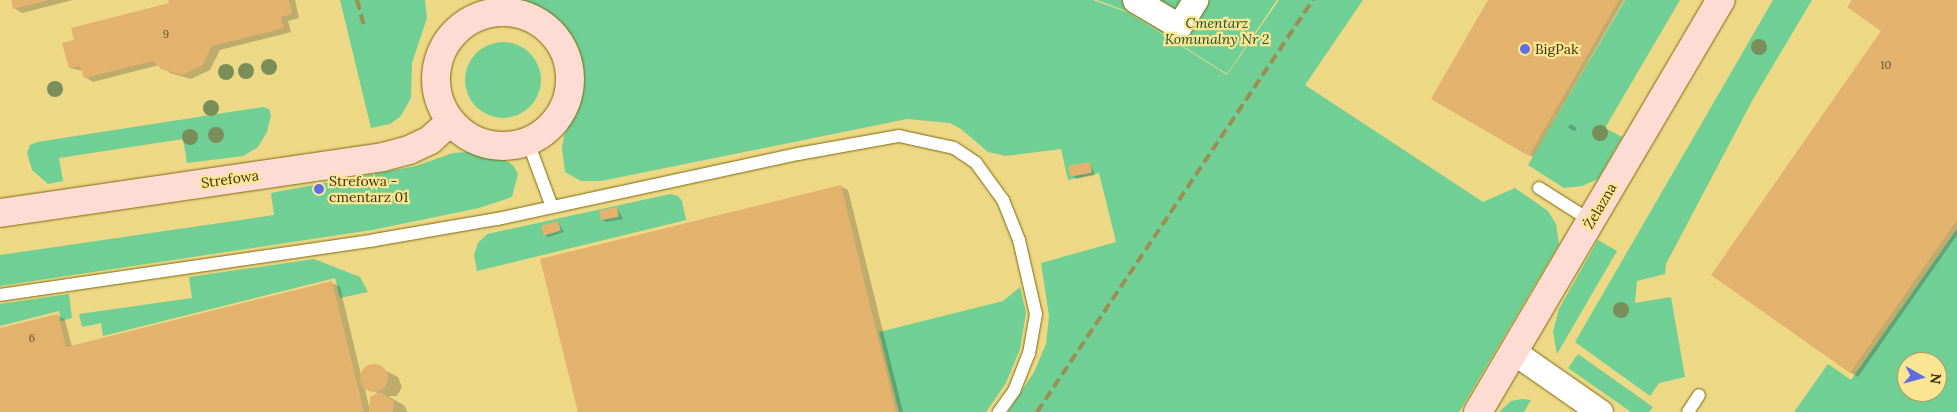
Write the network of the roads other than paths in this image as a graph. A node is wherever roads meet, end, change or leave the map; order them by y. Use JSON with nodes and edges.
{"nodes":[{"id":1,"x":1135,"y":0,"type":"edge"},
{"id":2,"x":1195,"y":0,"type":"edge"},
{"id":3,"x":1721,"y":0,"type":"edge"},
{"id":4,"x":471,"y":9,"type":"edge"},
{"id":5,"x":450,"y":122,"type":"junction"},
{"id":6,"x":528,"y":142,"type":"junction"},
{"id":7,"x":1539,"y":188,"type":"dead end"},
{"id":8,"x":552,"y":207,"type":"junction"},
{"id":9,"x":0,"y":213,"type":"edge"},
{"id":10,"x":1591,"y":221,"type":"junction"},
{"id":11,"x":0,"y":294,"type":"edge"},
{"id":12,"x":1514,"y":352,"type":"junction"},
{"id":13,"x":1699,"y":395,"type":"dead end"},
{"id":14,"x":999,"y":412,"type":"edge"},
{"id":15,"x":1478,"y":412,"type":"edge"},
{"id":16,"x":1600,"y":412,"type":"edge"},
{"id":17,"x":1688,"y":412,"type":"edge"}],
"edges":[{"from":1,"to":2,"type":"street"},
{"from":3,"to":10,"type":"street","name":"Żelazna"},
{"from":4,"to":5,"type":"street"},
{"from":4,"to":6,"type":"street"},
{"from":5,"to":6,"type":"street"},
{"from":5,"to":9,"type":"street","name":"Strefowa"},
{"from":6,"to":8,"type":"lane"},
{"from":7,"to":10,"type":"lane"},
{"from":8,"to":11,"type":"lane"},
{"from":8,"to":14,"type":"lane"},
{"from":10,"to":12,"type":"street","name":"Żelazna"},
{"from":12,"to":15,"type":"street","name":"Żelazna"},
{"from":12,"to":16,"type":"street"},
{"from":13,"to":17,"type":"lane"}]}
